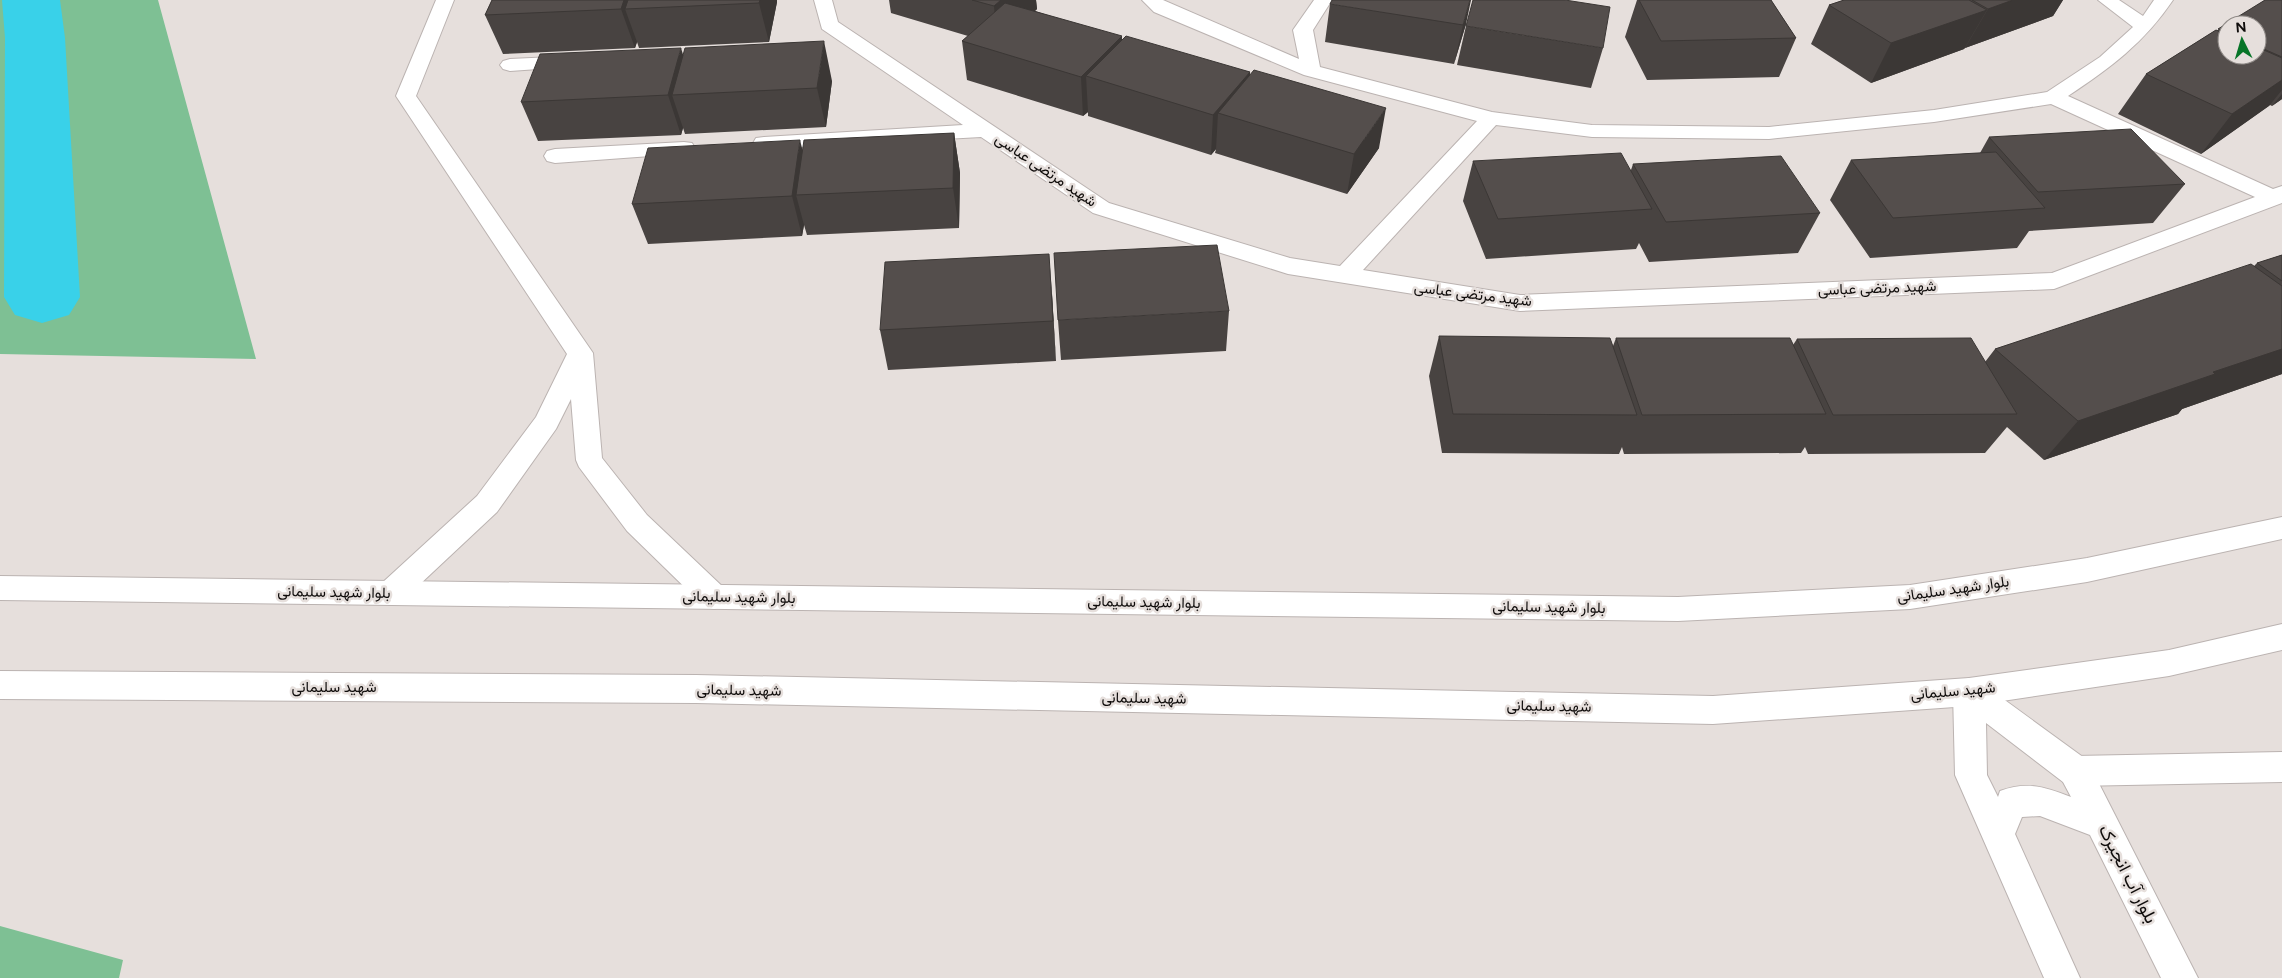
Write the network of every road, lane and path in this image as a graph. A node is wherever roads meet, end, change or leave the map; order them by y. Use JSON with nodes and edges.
{"nodes":[{"id":1,"x":445,"y":0,"type":"edge"},
{"id":2,"x":823,"y":0,"type":"edge"},
{"id":3,"x":1151,"y":0,"type":"edge"},
{"id":4,"x":1323,"y":0,"type":"edge"},
{"id":5,"x":2107,"y":0,"type":"edge"},
{"id":6,"x":2164,"y":0,"type":"edge"},
{"id":7,"x":2145,"y":26,"type":"junction"},
{"id":8,"x":864,"y":49,"type":"junction"},
{"id":9,"x":835,"y":50,"type":"dead end"},
{"id":10,"x":589,"y":61,"type":"edge"},
{"id":11,"x":510,"y":65,"type":"dead end"},
{"id":12,"x":1312,"y":71,"type":"junction"},
{"id":13,"x":2053,"y":97,"type":"junction"},
{"id":14,"x":1491,"y":118,"type":"junction"},
{"id":15,"x":986,"y":130,"type":"junction"},
{"id":16,"x":741,"y":145,"type":"edge"},
{"id":17,"x":702,"y":147,"type":"edge"},
{"id":18,"x":555,"y":156,"type":"dead end"},
{"id":19,"x":2278,"y":196,"type":"edge"},
{"id":20,"x":1345,"y":275,"type":"junction"},
{"id":21,"x":580,"y":353,"type":"junction"},
{"id":22,"x":2282,"y":528,"type":"edge"},
{"id":23,"x":0,"y":588,"type":"edge"},
{"id":24,"x":392,"y":592,"type":"junction"},
{"id":25,"x":714,"y":597,"type":"junction"},
{"id":26,"x":2282,"y":637,"type":"edge"},
{"id":27,"x":0,"y":685,"type":"edge"},
{"id":28,"x":1969,"y":692,"type":"junction"},
{"id":29,"x":2282,"y":767,"type":"edge"},
{"id":30,"x":2075,"y":771,"type":"junction"},
{"id":31,"x":2102,"y":824,"type":"junction"},
{"id":32,"x":1998,"y":834,"type":"junction"},
{"id":33,"x":2062,"y":978,"type":"edge"},
{"id":34,"x":2180,"y":978,"type":"edge"}],
"edges":[{"from":1,"to":21,"type":"street"},
{"from":2,"to":8,"type":"street","name":"شهید مرتضی عباسی"},
{"from":3,"to":12,"type":"street"},
{"from":4,"to":12,"type":"street"},
{"from":5,"to":7,"type":"street"},
{"from":6,"to":7,"type":"street"},
{"from":7,"to":13,"type":"street"},
{"from":8,"to":9,"type":"street"},
{"from":8,"to":15,"type":"street","name":"شهید مرتضی عباسی"},
{"from":10,"to":11,"type":"street"},
{"from":12,"to":14,"type":"street"},
{"from":13,"to":14,"type":"street"},
{"from":13,"to":19,"type":"street"},
{"from":14,"to":20,"type":"street"},
{"from":15,"to":16,"type":"street"},
{"from":15,"to":20,"type":"street","name":"شهید مرتضی عباسی"},
{"from":17,"to":18,"type":"street"},
{"from":19,"to":20,"type":"street","name":"شهید مرتضی عباسی"},
{"from":21,"to":24,"type":"street"},
{"from":21,"to":25,"type":"street"},
{"from":22,"to":25,"type":"street","name":"بلوار شهید سلیمانی"},
{"from":23,"to":24,"type":"street","name":"بلوار شهید سلیمانی"},
{"from":24,"to":25,"type":"street","name":"بلوار شهید سلیمانی"},
{"from":26,"to":28,"type":"street","name":"شهید سلیمانی"},
{"from":27,"to":28,"type":"street","name":"شهید سلیمانی"},
{"from":28,"to":30,"type":"street"},
{"from":28,"to":32,"type":"street"},
{"from":29,"to":30,"type":"street"},
{"from":30,"to":31,"type":"street","name":"بلوار آب انجیرک"},
{"from":31,"to":32,"type":"street"},
{"from":31,"to":34,"type":"street","name":"بلوار آب انجیرک"},
{"from":32,"to":33,"type":"street"}]}
